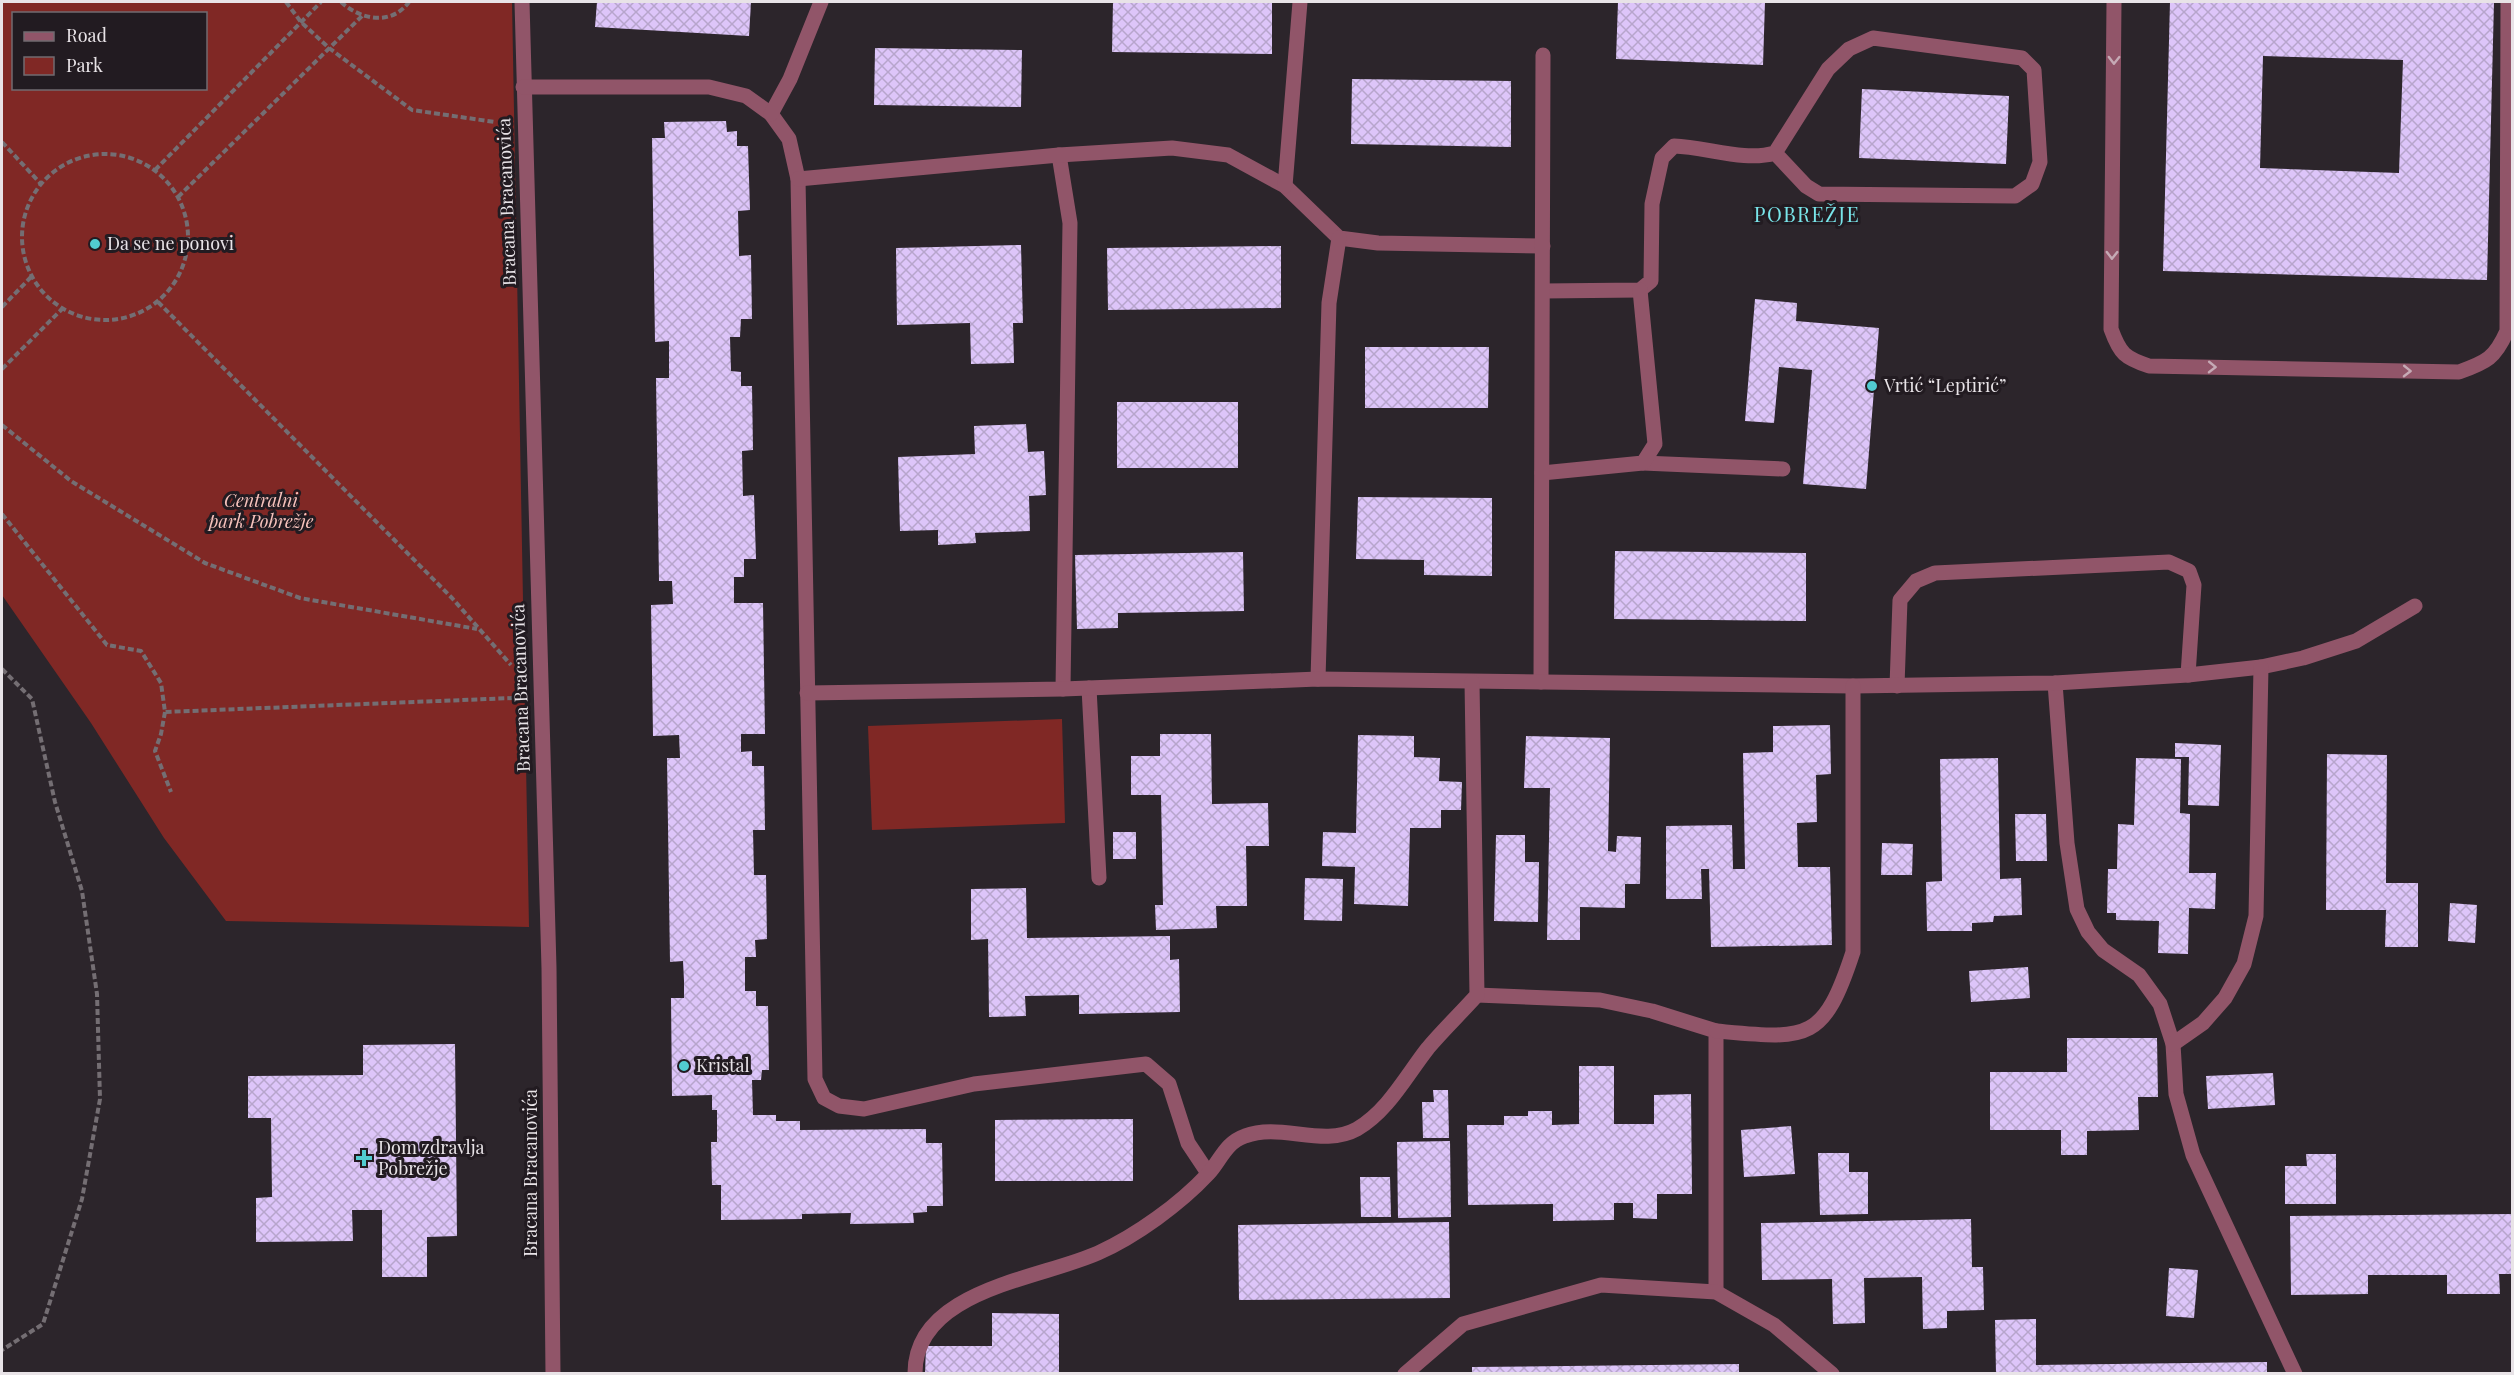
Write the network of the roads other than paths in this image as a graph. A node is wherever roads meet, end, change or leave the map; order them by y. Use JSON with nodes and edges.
{"nodes":[{"id":1,"x":522,"y":2,"type":"edge"},
{"id":2,"x":821,"y":2,"type":"edge"},
{"id":3,"x":1300,"y":2,"type":"edge"},
{"id":4,"x":2114,"y":2,"type":"edge"},
{"id":5,"x":2508,"y":2,"type":"edge"},
{"id":6,"x":1543,"y":55,"type":"dead end"},
{"id":7,"x":523,"y":87,"type":"junction"},
{"id":8,"x":771,"y":114,"type":"junction"},
{"id":9,"x":1775,"y":153,"type":"junction"},
{"id":10,"x":1059,"y":155,"type":"junction"},
{"id":11,"x":798,"y":179,"type":"junction"},
{"id":12,"x":1285,"y":186,"type":"junction"},
{"id":13,"x":1339,"y":238,"type":"junction"},
{"id":14,"x":1543,"y":246,"type":"junction"},
{"id":15,"x":1640,"y":290,"type":"junction"},
{"id":16,"x":1543,"y":291,"type":"junction"},
{"id":17,"x":1643,"y":463,"type":"junction"},
{"id":18,"x":1783,"y":469,"type":"dead end"},
{"id":19,"x":1542,"y":473,"type":"junction"},
{"id":20,"x":2415,"y":606,"type":"dead end"},
{"id":21,"x":2261,"y":667,"type":"junction"},
{"id":22,"x":2188,"y":675,"type":"junction"},
{"id":23,"x":1318,"y":679,"type":"junction"},
{"id":24,"x":1472,"y":682,"type":"junction"},
{"id":25,"x":1540,"y":682,"type":"junction"},
{"id":26,"x":2055,"y":683,"type":"junction"},
{"id":27,"x":1853,"y":686,"type":"junction"},
{"id":28,"x":1897,"y":686,"type":"junction"},
{"id":29,"x":1089,"y":688,"type":"junction"},
{"id":30,"x":1063,"y":689,"type":"junction"},
{"id":31,"x":807,"y":693,"type":"junction"},
{"id":32,"x":1099,"y":878,"type":"dead end"},
{"id":33,"x":1477,"y":995,"type":"junction"},
{"id":34,"x":1716,"y":1031,"type":"junction"},
{"id":35,"x":2173,"y":1044,"type":"junction"},
{"id":36,"x":1208,"y":1173,"type":"junction"},
{"id":37,"x":1716,"y":1292,"type":"junction"},
{"id":38,"x":552,"y":1374,"type":"edge"},
{"id":39,"x":915,"y":1374,"type":"edge"},
{"id":40,"x":1405,"y":1374,"type":"edge"},
{"id":41,"x":1832,"y":1374,"type":"edge"},
{"id":42,"x":2295,"y":1374,"type":"edge"}],
"edges":[{"from":1,"to":7,"type":"street","name":"Bracana Bracanovića"},
{"from":2,"to":8,"type":"street"},
{"from":3,"to":12,"type":"street"},
{"from":4,"to":5,"type":"street","one_way":true},
{"from":6,"to":14,"type":"street"},
{"from":7,"to":8,"type":"street"},
{"from":7,"to":38,"type":"street","name":"Bracana Bracanovića"},
{"from":8,"to":11,"type":"street"},
{"from":9,"to":9,"type":"street"},
{"from":9,"to":15,"type":"street"},
{"from":10,"to":11,"type":"street"},
{"from":10,"to":12,"type":"street"},
{"from":10,"to":30,"type":"street"},
{"from":11,"to":31,"type":"street"},
{"from":12,"to":13,"type":"street"},
{"from":13,"to":14,"type":"street"},
{"from":13,"to":23,"type":"street"},
{"from":14,"to":16,"type":"street"},
{"from":15,"to":16,"type":"street"},
{"from":15,"to":17,"type":"street"},
{"from":16,"to":19,"type":"street"},
{"from":17,"to":18,"type":"street"},
{"from":17,"to":19,"type":"street"},
{"from":19,"to":25,"type":"street"},
{"from":20,"to":21,"type":"street"},
{"from":21,"to":22,"type":"street"},
{"from":21,"to":35,"type":"street"},
{"from":22,"to":26,"type":"street"},
{"from":22,"to":28,"type":"street"},
{"from":23,"to":24,"type":"street"},
{"from":23,"to":29,"type":"street"},
{"from":24,"to":25,"type":"street"},
{"from":24,"to":33,"type":"street"},
{"from":25,"to":27,"type":"street"},
{"from":26,"to":28,"type":"street"},
{"from":26,"to":35,"type":"street"},
{"from":27,"to":28,"type":"street"},
{"from":27,"to":34,"type":"street"},
{"from":29,"to":30,"type":"street"},
{"from":29,"to":32,"type":"street"},
{"from":30,"to":31,"type":"street"},
{"from":31,"to":36,"type":"street"},
{"from":33,"to":34,"type":"street"},
{"from":33,"to":36,"type":"street"},
{"from":34,"to":37,"type":"street"},
{"from":35,"to":42,"type":"street"},
{"from":36,"to":39,"type":"street"},
{"from":37,"to":40,"type":"street"},
{"from":37,"to":41,"type":"street"}]}
